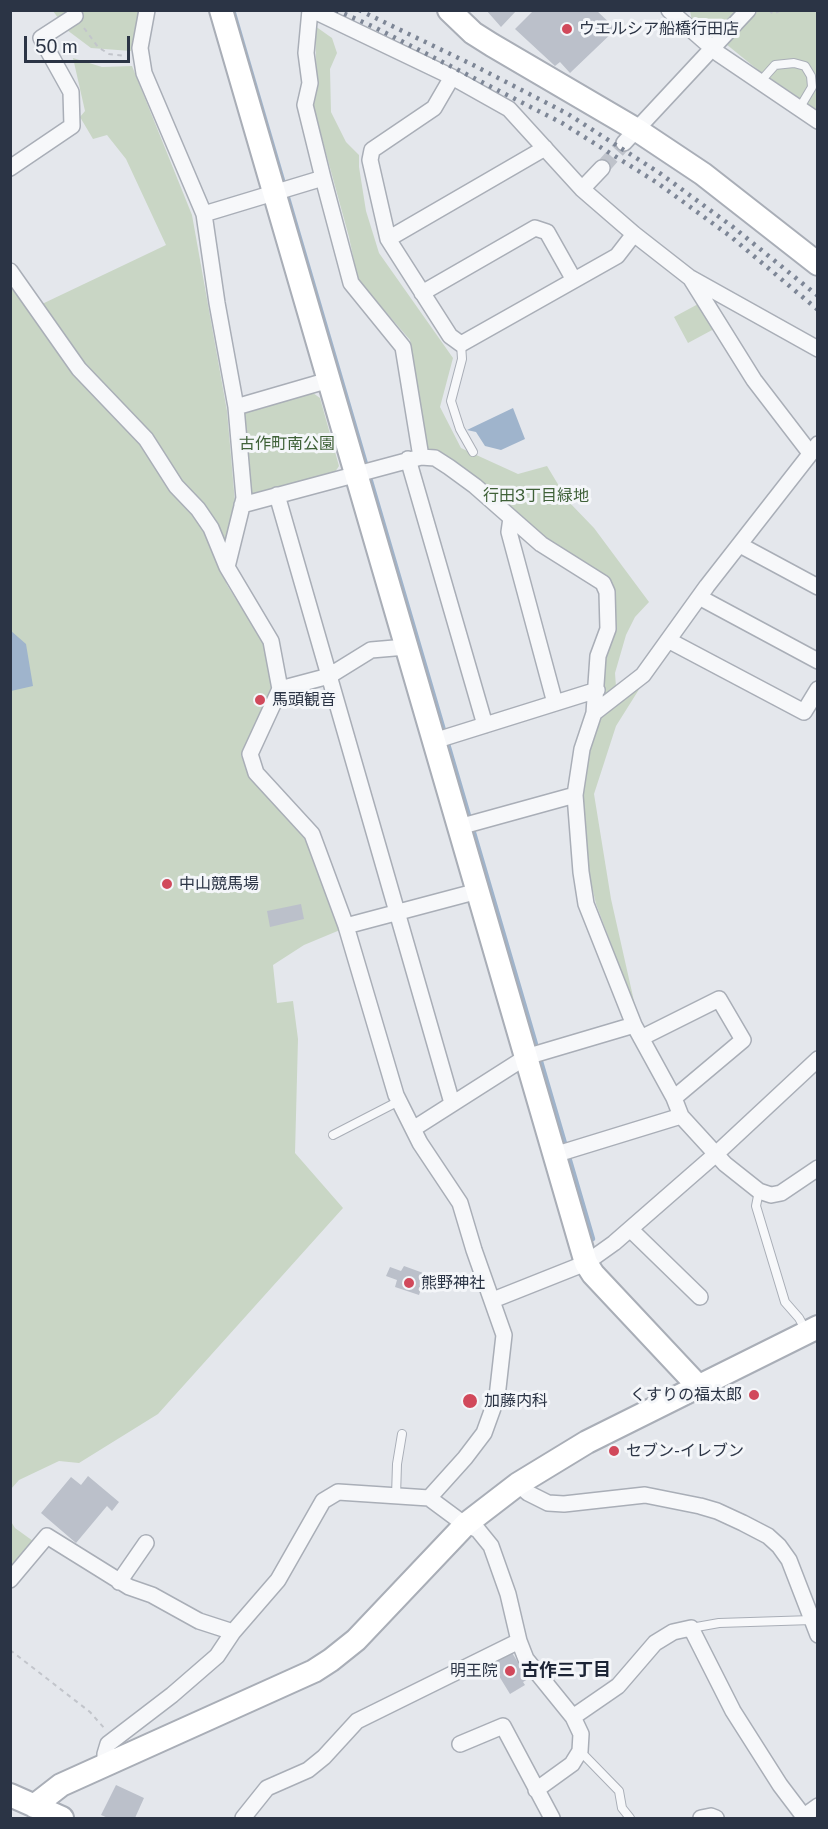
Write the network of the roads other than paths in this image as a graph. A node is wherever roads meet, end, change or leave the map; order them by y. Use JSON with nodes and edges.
{"nodes":[{"id":1,"x":147,"y":10,"type":"edge"},
{"id":2,"x":221,"y":10,"type":"edge"},
{"id":3,"x":311,"y":10,"type":"edge"},
{"id":4,"x":449,"y":10,"type":"edge"},
{"id":5,"x":748,"y":10,"type":"edge"},
{"id":6,"x":677,"y":13,"type":"edge"},
{"id":7,"x":75,"y":16,"type":"road end"},
{"id":8,"x":713,"y":49,"type":"junction"},
{"id":9,"x":452,"y":77,"type":"junction"},
{"id":10,"x":759,"y":82,"type":"junction"},
{"id":11,"x":799,"y":109,"type":"junction"},
{"id":12,"x":818,"y":121,"type":"edge"},
{"id":13,"x":631,"y":137,"type":"junction"},
{"id":14,"x":545,"y":148,"type":"junction"},
{"id":15,"x":10,"y":168,"type":"edge"},
{"id":16,"x":602,"y":168,"type":"tunnel mouth"},
{"id":17,"x":323,"y":178,"type":"junction"},
{"id":18,"x":582,"y":189,"type":"junction"},
{"id":19,"x":274,"y":193,"type":"junction"},
{"id":20,"x":204,"y":214,"type":"junction"},
{"id":21,"x":634,"y":234,"type":"junction"},
{"id":22,"x":388,"y":239,"type":"junction"},
{"id":23,"x":818,"y":264,"type":"edge"},
{"id":24,"x":10,"y":271,"type":"edge"},
{"id":25,"x":689,"y":277,"type":"junction"},
{"id":26,"x":574,"y":280,"type":"junction"},
{"id":27,"x":422,"y":293,"type":"junction"},
{"id":28,"x":461,"y":344,"type":"junction"},
{"id":29,"x":818,"y":349,"type":"edge"},
{"id":30,"x":329,"y":380,"type":"junction"},
{"id":31,"x":236,"y":407,"type":"junction"},
{"id":32,"x":814,"y":449,"type":"edge"},
{"id":33,"x":473,"y":452,"type":"dead end"},
{"id":34,"x":414,"y":458,"type":"junction"},
{"id":35,"x":356,"y":473,"type":"junction"},
{"id":36,"x":277,"y":495,"type":"junction"},
{"id":37,"x":242,"y":505,"type":"junction"},
{"id":38,"x":510,"y":519,"type":"junction"},
{"id":39,"x":740,"y":545,"type":"junction"},
{"id":40,"x":227,"y":567,"type":"junction"},
{"id":41,"x":818,"y":587,"type":"edge"},
{"id":42,"x":699,"y":597,"type":"junction"},
{"id":43,"x":668,"y":640,"type":"junction"},
{"id":44,"x":406,"y":647,"type":"junction"},
{"id":45,"x":818,"y":661,"type":"edge"},
{"id":46,"x":329,"y":676,"type":"junction"},
{"id":47,"x":280,"y":689,"type":"junction"},
{"id":48,"x":818,"y":689,"type":"edge"},
{"id":49,"x":597,"y":690,"type":"junction"},
{"id":50,"x":555,"y":703,"type":"junction"},
{"id":51,"x":594,"y":713,"type":"junction"},
{"id":52,"x":485,"y":725,"type":"junction"},
{"id":53,"x":434,"y":741,"type":"junction"},
{"id":54,"x":574,"y":795,"type":"junction"},
{"id":55,"x":459,"y":827,"type":"junction"},
{"id":56,"x":478,"y":891,"type":"junction"},
{"id":57,"x":398,"y":912,"type":"junction"},
{"id":58,"x":346,"y":926,"type":"junction"},
{"id":59,"x":638,"y":1031,"type":"junction"},
{"id":60,"x":526,"y":1057,"type":"junction"},
{"id":61,"x":818,"y":1059,"type":"edge"},
{"id":62,"x":674,"y":1098,"type":"junction"},
{"id":63,"x":399,"y":1101,"type":"junction"},
{"id":64,"x":453,"y":1103,"type":"junction"},
{"id":65,"x":681,"y":1116,"type":"junction"},
{"id":66,"x":413,"y":1129,"type":"junction"},
{"id":67,"x":333,"y":1135,"type":"dead end"},
{"id":68,"x":716,"y":1154,"type":"junction"},
{"id":69,"x":555,"y":1155,"type":"junction"},
{"id":70,"x":818,"y":1168,"type":"edge"},
{"id":71,"x":759,"y":1191,"type":"junction"},
{"id":72,"x":630,"y":1229,"type":"junction"},
{"id":73,"x":586,"y":1263,"type":"junction"},
{"id":74,"x":700,"y":1297,"type":"dead end"},
{"id":75,"x":493,"y":1300,"type":"junction"},
{"id":76,"x":812,"y":1330,"type":"edge"},
{"id":77,"x":712,"y":1380,"type":"junction"},
{"id":78,"x":402,"y":1434,"type":"dead end"},
{"id":79,"x":518,"y":1484,"type":"junction"},
{"id":80,"x":396,"y":1496,"type":"junction"},
{"id":81,"x":429,"y":1498,"type":"junction"},
{"id":82,"x":466,"y":1524,"type":"junction"},
{"id":83,"x":146,"y":1543,"type":"dead end"},
{"id":84,"x":10,"y":1580,"type":"edge"},
{"id":85,"x":119,"y":1582,"type":"junction"},
{"id":86,"x":812,"y":1620,"type":"junction"},
{"id":87,"x":691,"y":1628,"type":"junction"},
{"id":88,"x":233,"y":1632,"type":"junction"},
{"id":89,"x":818,"y":1635,"type":"edge"},
{"id":90,"x":519,"y":1641,"type":"junction"},
{"id":91,"x":573,"y":1717,"type":"junction"},
{"id":92,"x":460,"y":1744,"type":"dead end"},
{"id":93,"x":580,"y":1751,"type":"junction"},
{"id":94,"x":105,"y":1764,"type":"junction"},
{"id":95,"x":536,"y":1790,"type":"junction"},
{"id":96,"x":10,"y":1794,"type":"edge"},
{"id":97,"x":34,"y":1806,"type":"junction"},
{"id":98,"x":818,"y":1806,"type":"edge"},
{"id":99,"x":805,"y":1817,"type":"edge"},
{"id":100,"x":62,"y":1818,"type":"edge"},
{"id":101,"x":243,"y":1818,"type":"edge"},
{"id":102,"x":552,"y":1818,"type":"edge"},
{"id":103,"x":630,"y":1818,"type":"edge"},
{"id":104,"x":701,"y":1818,"type":"edge"},
{"id":105,"x":716,"y":1818,"type":"edge"}],
"edges":[{"from":1,"to":20,"type":"street"},
{"from":2,"to":19,"type":"street"},
{"from":3,"to":9,"type":"street"},
{"from":3,"to":17,"type":"street"},
{"from":4,"to":13,"type":"street"},
{"from":5,"to":8,"type":"street"},
{"from":6,"to":8,"type":"street"},
{"from":7,"to":15,"type":"street"},
{"from":8,"to":10,"type":"street"},
{"from":8,"to":13,"type":"street"},
{"from":9,"to":14,"type":"street"},
{"from":9,"to":22,"type":"street"},
{"from":10,"to":11,"type":"street"},
{"from":10,"to":11,"type":"lane"},
{"from":11,"to":12,"type":"street"},
{"from":13,"to":23,"type":"street"},
{"from":14,"to":18,"type":"street"},
{"from":14,"to":22,"type":"street"},
{"from":16,"to":18,"type":"street"},
{"from":17,"to":19,"type":"street"},
{"from":17,"to":34,"type":"street"},
{"from":18,"to":21,"type":"street"},
{"from":19,"to":20,"type":"street"},
{"from":19,"to":30,"type":"street"},
{"from":20,"to":31,"type":"street"},
{"from":21,"to":25,"type":"street"},
{"from":21,"to":26,"type":"street"},
{"from":22,"to":27,"type":"street"},
{"from":24,"to":40,"type":"street"},
{"from":25,"to":29,"type":"street"},
{"from":25,"to":32,"type":"street"},
{"from":26,"to":27,"type":"street"},
{"from":26,"to":28,"type":"street"},
{"from":27,"to":28,"type":"street"},
{"from":28,"to":33,"type":"lane"},
{"from":30,"to":31,"type":"street"},
{"from":30,"to":35,"type":"street"},
{"from":31,"to":37,"type":"street"},
{"from":32,"to":39,"type":"street"},
{"from":34,"to":35,"type":"street"},
{"from":34,"to":38,"type":"street"},
{"from":34,"to":52,"type":"street"},
{"from":35,"to":36,"type":"street"},
{"from":35,"to":44,"type":"street"},
{"from":36,"to":37,"type":"street"},
{"from":36,"to":46,"type":"street"},
{"from":37,"to":40,"type":"street"},
{"from":38,"to":49,"type":"street"},
{"from":38,"to":50,"type":"street"},
{"from":39,"to":41,"type":"street"},
{"from":39,"to":42,"type":"street"},
{"from":40,"to":47,"type":"street"},
{"from":42,"to":43,"type":"street"},
{"from":42,"to":45,"type":"street"},
{"from":43,"to":48,"type":"street"},
{"from":43,"to":51,"type":"street"},
{"from":44,"to":46,"type":"street"},
{"from":44,"to":53,"type":"street"},
{"from":46,"to":47,"type":"street"},
{"from":46,"to":57,"type":"street"},
{"from":47,"to":58,"type":"street"},
{"from":49,"to":50,"type":"street"},
{"from":49,"to":51,"type":"street"},
{"from":50,"to":52,"type":"street"},
{"from":51,"to":54,"type":"street"},
{"from":52,"to":53,"type":"street"},
{"from":53,"to":55,"type":"street"},
{"from":54,"to":55,"type":"street"},
{"from":54,"to":59,"type":"street"},
{"from":55,"to":56,"type":"street"},
{"from":56,"to":57,"type":"street"},
{"from":56,"to":60,"type":"street"},
{"from":57,"to":58,"type":"street"},
{"from":57,"to":64,"type":"street"},
{"from":58,"to":63,"type":"street"},
{"from":59,"to":60,"type":"street"},
{"from":59,"to":62,"type":"street"},
{"from":59,"to":62,"type":"street"},
{"from":60,"to":64,"type":"street"},
{"from":60,"to":69,"type":"street"},
{"from":61,"to":68,"type":"street"},
{"from":62,"to":65,"type":"street"},
{"from":63,"to":66,"type":"street"},
{"from":63,"to":67,"type":"lane"},
{"from":64,"to":66,"type":"street"},
{"from":65,"to":68,"type":"street"},
{"from":65,"to":69,"type":"street"},
{"from":66,"to":75,"type":"street"},
{"from":68,"to":71,"type":"street"},
{"from":68,"to":72,"type":"street"},
{"from":69,"to":73,"type":"street"},
{"from":70,"to":71,"type":"street"},
{"from":71,"to":76,"type":"lane"},
{"from":72,"to":73,"type":"street"},
{"from":72,"to":74,"type":"street"},
{"from":73,"to":75,"type":"street"},
{"from":73,"to":77,"type":"street"},
{"from":75,"to":81,"type":"street"},
{"from":76,"to":77,"type":"street"},
{"from":77,"to":79,"type":"street"},
{"from":78,"to":80,"type":"lane"},
{"from":79,"to":82,"type":"street"},
{"from":79,"to":86,"type":"street"},
{"from":80,"to":81,"type":"street"},
{"from":80,"to":88,"type":"street"},
{"from":81,"to":82,"type":"street"},
{"from":82,"to":90,"type":"street"},
{"from":82,"to":94,"type":"street"},
{"from":83,"to":85,"type":"street"},
{"from":84,"to":85,"type":"street"},
{"from":85,"to":88,"type":"street"},
{"from":86,"to":87,"type":"lane"},
{"from":86,"to":89,"type":"street"},
{"from":87,"to":91,"type":"street"},
{"from":87,"to":99,"type":"street"},
{"from":88,"to":94,"type":"street"},
{"from":90,"to":91,"type":"street"},
{"from":90,"to":101,"type":"street"},
{"from":91,"to":93,"type":"street"},
{"from":92,"to":95,"type":"street"},
{"from":93,"to":95,"type":"street"},
{"from":93,"to":103,"type":"lane"},
{"from":94,"to":97,"type":"street"},
{"from":95,"to":102,"type":"street"},
{"from":96,"to":97,"type":"street"},
{"from":97,"to":100,"type":"street"},
{"from":98,"to":99,"type":"street"},
{"from":104,"to":105,"type":"street"}]}
